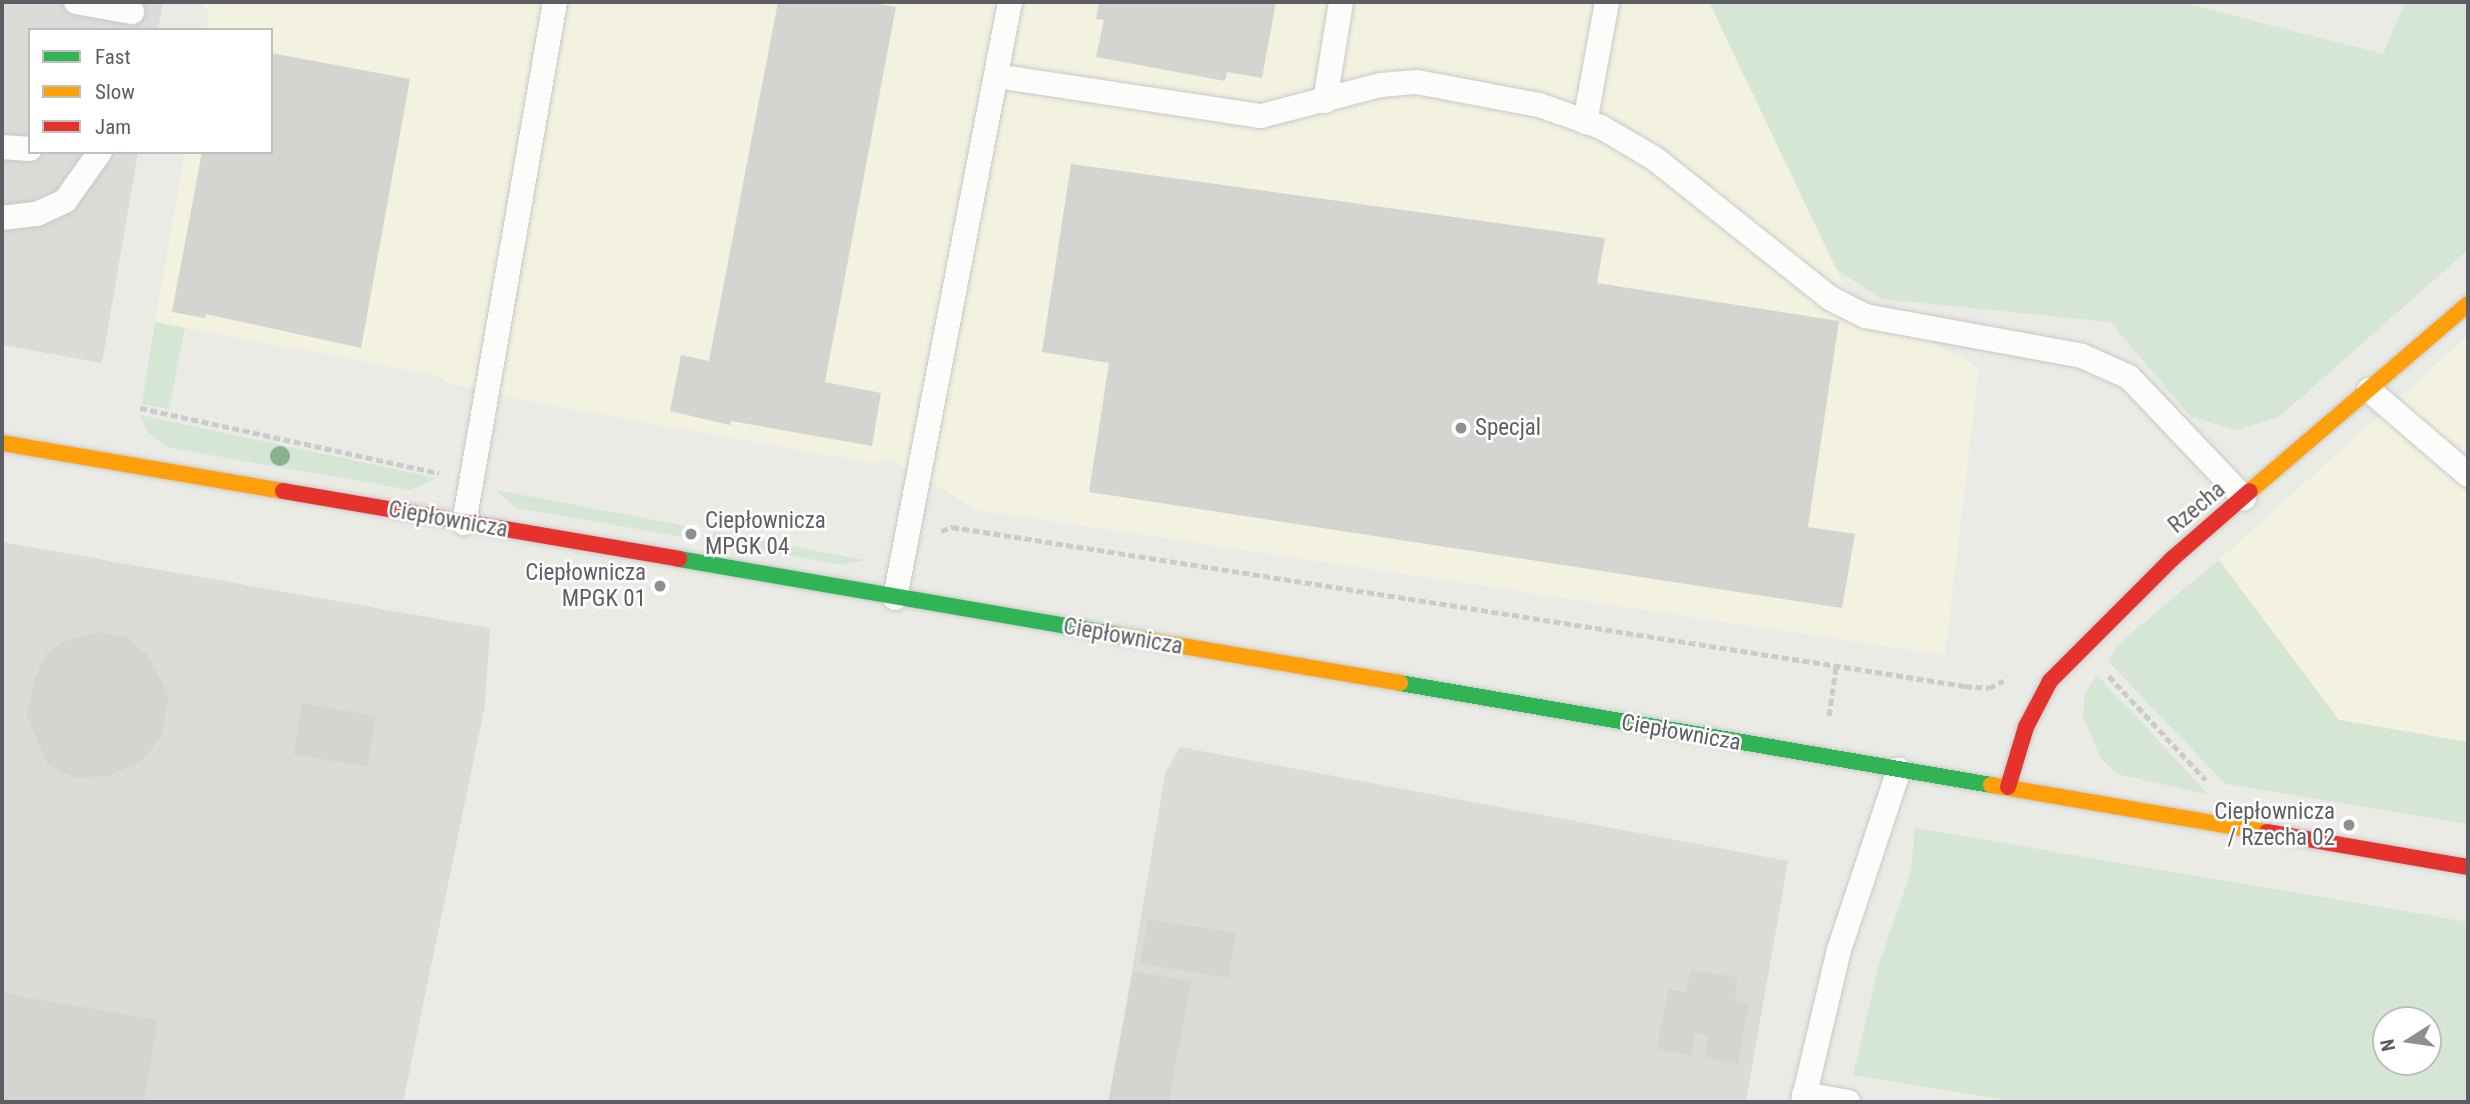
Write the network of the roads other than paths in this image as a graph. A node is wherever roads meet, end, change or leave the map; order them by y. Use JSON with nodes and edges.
{"nodes":[{"id":1,"x":76,"y":2,"type":"edge"},
{"id":2,"x":555,"y":2,"type":"edge"},
{"id":3,"x":1010,"y":2,"type":"edge"},
{"id":4,"x":1341,"y":2,"type":"edge"},
{"id":5,"x":1607,"y":2,"type":"edge"},
{"id":6,"x":132,"y":14,"type":"edge"},
{"id":7,"x":996,"y":76,"type":"junction"},
{"id":8,"x":1325,"y":101,"type":"junction"},
{"id":9,"x":1585,"y":122,"type":"junction"},
{"id":10,"x":2,"y":147,"type":"edge"},
{"id":11,"x":28,"y":149,"type":"edge"},
{"id":12,"x":99,"y":154,"type":"edge"},
{"id":13,"x":2,"y":218,"type":"edge"},
{"id":14,"x":2468,"y":304,"type":"edge"},
{"id":15,"x":2369,"y":390,"type":"junction"},
{"id":16,"x":2,"y":443,"type":"edge"},
{"id":17,"x":2468,"y":475,"type":"edge"},
{"id":18,"x":2244,"y":498,"type":"junction"},
{"id":19,"x":464,"y":523,"type":"junction"},
{"id":20,"x":895,"y":598,"type":"junction"},
{"id":21,"x":1899,"y":770,"type":"junction"},
{"id":22,"x":2008,"y":787,"type":"junction"},
{"id":23,"x":2468,"y":867,"type":"edge"},
{"id":24,"x":1804,"y":1098,"type":"edge"},
{"id":25,"x":1849,"y":1102,"type":"edge"}],
"edges":[{"from":1,"to":6,"type":"lane"},
{"from":2,"to":19,"type":"lane"},
{"from":3,"to":7,"type":"lane"},
{"from":4,"to":8,"type":"lane"},
{"from":5,"to":9,"type":"lane"},
{"from":7,"to":8,"type":"lane"},
{"from":7,"to":20,"type":"lane"},
{"from":8,"to":9,"type":"lane"},
{"from":9,"to":18,"type":"lane"},
{"from":10,"to":11,"type":"lane"},
{"from":12,"to":13,"type":"lane"},
{"from":14,"to":15,"type":"street","name":"Rzecha"},
{"from":15,"to":17,"type":"lane"},
{"from":15,"to":18,"type":"street","name":"Rzecha"},
{"from":16,"to":19,"type":"street","name":"Ciepłownicza"},
{"from":18,"to":22,"type":"street","name":"Rzecha"},
{"from":19,"to":20,"type":"street","name":"Ciepłownicza"},
{"from":20,"to":21,"type":"street","name":"Ciepłownicza"},
{"from":21,"to":22,"type":"street","name":"Ciepłownicza"},
{"from":21,"to":24,"type":"lane"},
{"from":22,"to":23,"type":"street","name":"Ciepłownicza"},
{"from":24,"to":25,"type":"lane"}]}
